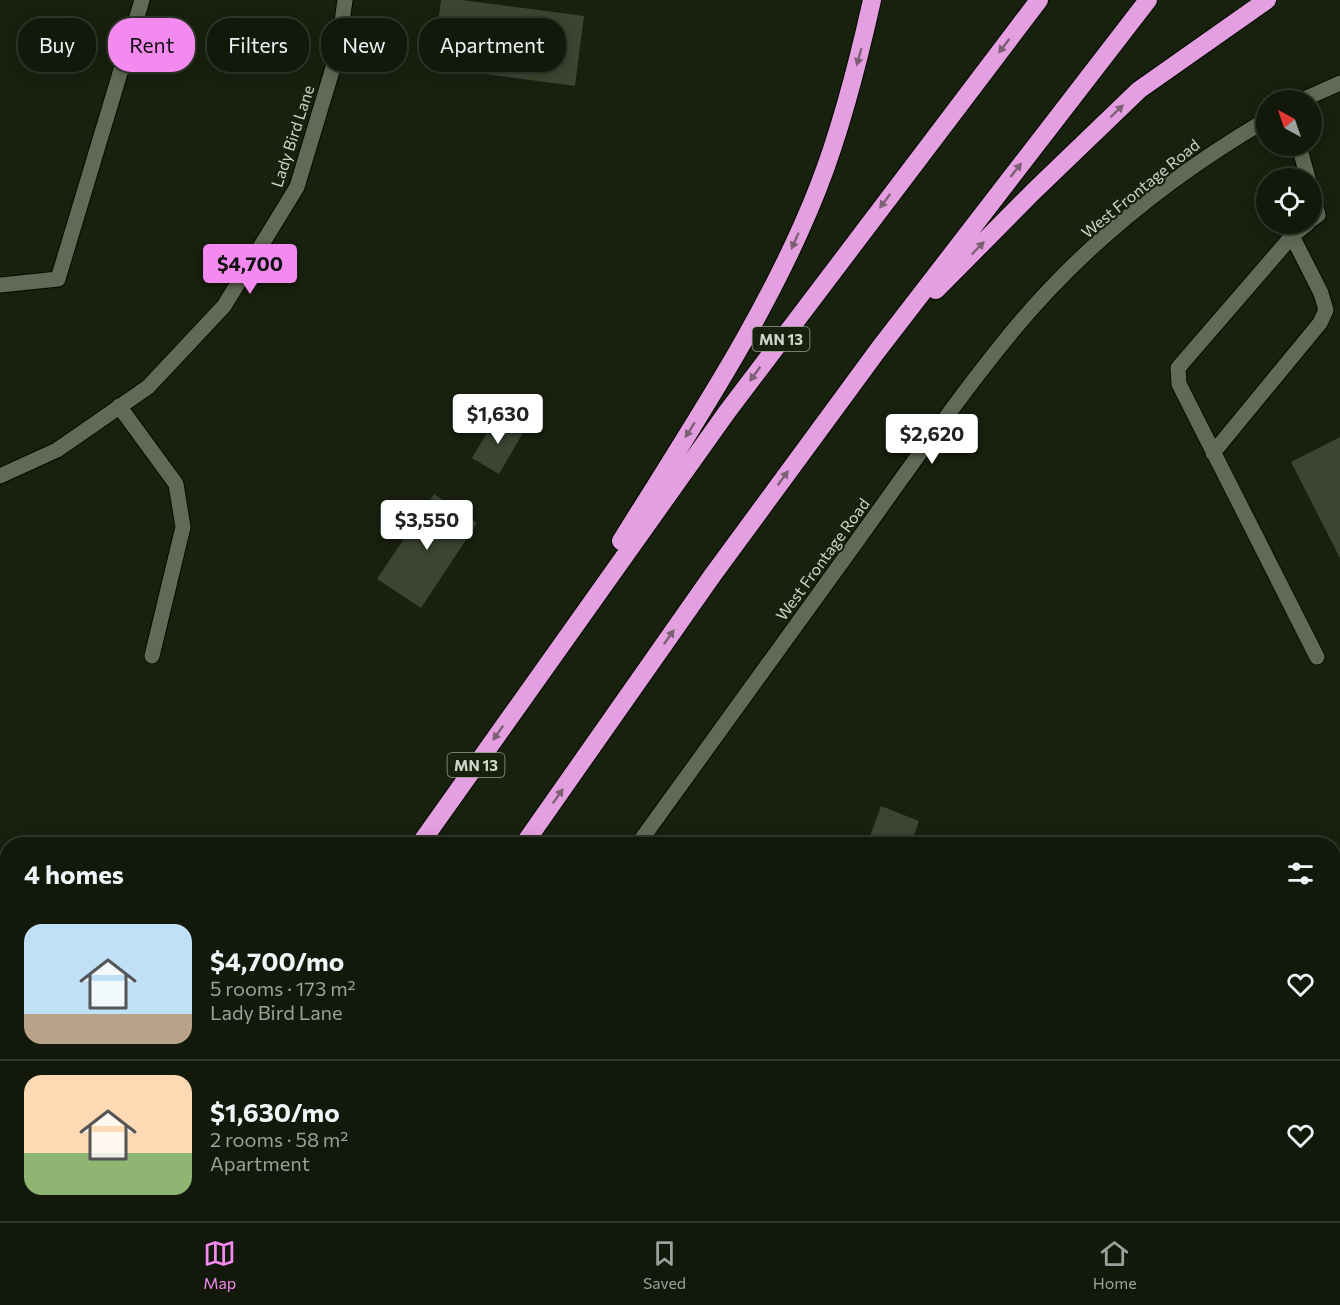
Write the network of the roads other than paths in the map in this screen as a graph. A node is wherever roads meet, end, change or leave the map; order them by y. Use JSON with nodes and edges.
{"nodes":[{"id":1,"x":142,"y":0,"type":"edge"},
{"id":2,"x":345,"y":0,"type":"edge"},
{"id":3,"x":872,"y":0,"type":"edge"},
{"id":4,"x":1039,"y":0,"type":"edge"},
{"id":5,"x":1148,"y":0,"type":"edge"},
{"id":6,"x":1267,"y":0,"type":"edge"},
{"id":7,"x":1340,"y":83,"type":"edge"},
{"id":8,"x":1322,"y":91,"type":"edge"},
{"id":9,"x":1256,"y":126,"type":"edge"},
{"id":10,"x":1294,"y":234,"type":"edge"},
{"id":11,"x":1292,"y":236,"type":"junction"},
{"id":12,"x":0,"y":285,"type":"edge"},
{"id":13,"x":878,"y":350,"type":"junction"},
{"id":14,"x":119,"y":406,"type":"junction"},
{"id":15,"x":1214,"y":453,"type":"junction"},
{"id":16,"x":0,"y":476,"type":"edge"},
{"id":17,"x":153,"y":656,"type":"dead end"},
{"id":18,"x":1317,"y":657,"type":"dead end"},
{"id":19,"x":532,"y":685,"type":"junction"},
{"id":20,"x":425,"y":837,"type":"edge"},
{"id":21,"x":529,"y":837,"type":"edge"},
{"id":22,"x":643,"y":837,"type":"edge"}],
"edges":[{"from":1,"to":12,"type":"street"},
{"from":2,"to":14,"type":"street","name":"Lady Bird Lane"},
{"from":3,"to":19,"type":"highway","one_way":true},
{"from":4,"to":19,"type":"highway","number":"MN 13","one_way":true},
{"from":13,"to":5,"type":"highway","one_way":true},
{"from":13,"to":6,"type":"highway","one_way":true},
{"from":7,"to":8,"type":"street"},
{"from":9,"to":22,"type":"street","name":"West Frontage Road"},
{"from":10,"to":11,"type":"street"},
{"from":11,"to":15,"type":"street"},
{"from":11,"to":15,"type":"street"},
{"from":21,"to":13,"type":"highway","one_way":true},
{"from":14,"to":16,"type":"street","name":"Lady Bird Lane"},
{"from":14,"to":17,"type":"street"},
{"from":15,"to":18,"type":"street"},
{"from":19,"to":20,"type":"highway","number":"MN 13","one_way":true}]}
